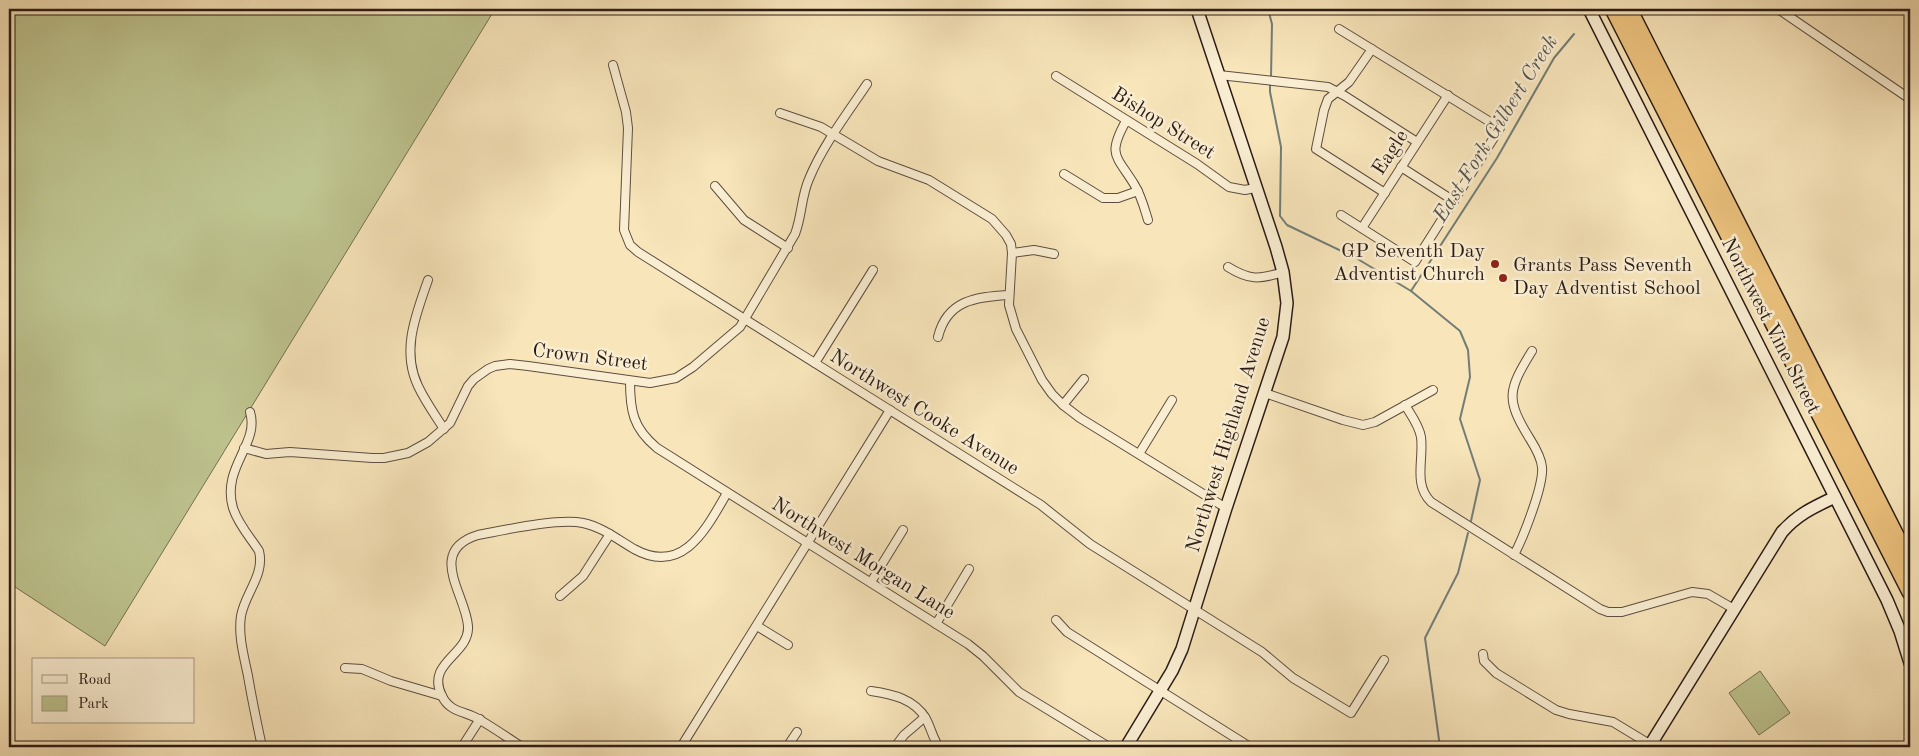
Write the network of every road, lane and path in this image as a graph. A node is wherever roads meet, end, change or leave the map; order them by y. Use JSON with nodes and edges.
{"nodes":[{"id":1,"x":1197,"y":9,"type":"edge"},
{"id":2,"x":1589,"y":9,"type":"edge"},
{"id":3,"x":1614,"y":9,"type":"edge"},
{"id":4,"x":1629,"y":9,"type":"edge"},
{"id":5,"x":1778,"y":9,"type":"edge"},
{"id":6,"x":1339,"y":28,"type":"dead end"},
{"id":7,"x":1372,"y":49,"type":"junction"},
{"id":8,"x":613,"y":65,"type":"dead end"},
{"id":9,"x":1219,"y":75,"type":"junction"},
{"id":10,"x":1056,"y":76,"type":"dead end"},
{"id":11,"x":867,"y":84,"type":"dead end"},
{"id":12,"x":1337,"y":91,"type":"junction"},
{"id":13,"x":1448,"y":95,"type":"junction"},
{"id":14,"x":1910,"y":99,"type":"edge"},
{"id":15,"x":780,"y":113,"type":"dead end"},
{"id":16,"x":1126,"y":121,"type":"junction"},
{"id":17,"x":834,"y":135,"type":"junction"},
{"id":18,"x":1417,"y":142,"type":"junction"},
{"id":19,"x":1401,"y":167,"type":"junction"},
{"id":20,"x":1064,"y":174,"type":"dead end"},
{"id":21,"x":715,"y":186,"type":"dead end"},
{"id":22,"x":1256,"y":188,"type":"junction"},
{"id":23,"x":1138,"y":191,"type":"junction"},
{"id":24,"x":1385,"y":193,"type":"junction"},
{"id":25,"x":1454,"y":201,"type":"junction"},
{"id":26,"x":1342,"y":215,"type":"dead end"},
{"id":27,"x":1148,"y":220,"type":"dead end"},
{"id":28,"x":1362,"y":228,"type":"junction"},
{"id":29,"x":788,"y":248,"type":"junction"},
{"id":30,"x":1012,"y":253,"type":"junction"},
{"id":31,"x":1054,"y":254,"type":"dead end"},
{"id":32,"x":1228,"y":267,"type":"dead end"},
{"id":33,"x":873,"y":270,"type":"dead end"},
{"id":34,"x":1283,"y":272,"type":"junction"},
{"id":35,"x":428,"y":280,"type":"dead end"},
{"id":36,"x":1008,"y":295,"type":"junction"},
{"id":37,"x":744,"y":320,"type":"junction"},
{"id":38,"x":938,"y":337,"type":"dead end"},
{"id":39,"x":1532,"y":351,"type":"dead end"},
{"id":40,"x":815,"y":363,"type":"junction"},
{"id":41,"x":1084,"y":379,"type":"dead end"},
{"id":42,"x":630,"y":381,"type":"junction"},
{"id":43,"x":1433,"y":390,"type":"dead end"},
{"id":44,"x":1265,"y":393,"type":"junction"},
{"id":45,"x":1172,"y":400,"type":"dead end"},
{"id":46,"x":1063,"y":405,"type":"junction"},
{"id":47,"x":1405,"y":405,"type":"junction"},
{"id":48,"x":890,"y":410,"type":"junction"},
{"id":49,"x":250,"y":412,"type":"dead end"},
{"id":50,"x":444,"y":429,"type":"junction"},
{"id":51,"x":244,"y":448,"type":"junction"},
{"id":52,"x":1139,"y":454,"type":"junction"},
{"id":53,"x":727,"y":493,"type":"junction"},
{"id":54,"x":1836,"y":497,"type":"junction"},
{"id":55,"x":1226,"y":508,"type":"junction"},
{"id":56,"x":903,"y":530,"type":"dead end"},
{"id":57,"x":610,"y":534,"type":"junction"},
{"id":58,"x":807,"y":543,"type":"junction"},
{"id":59,"x":1514,"y":555,"type":"junction"},
{"id":60,"x":1910,"y":563,"type":"edge"},
{"id":61,"x":969,"y":569,"type":"dead end"},
{"id":62,"x":871,"y":582,"type":"junction"},
{"id":63,"x":1910,"y":592,"type":"edge"},
{"id":64,"x":560,"y":596,"type":"dead end"},
{"id":65,"x":1194,"y":609,"type":"junction"},
{"id":66,"x":1734,"y":610,"type":"junction"},
{"id":67,"x":1056,"y":620,"type":"dead end"},
{"id":68,"x":936,"y":624,"type":"junction"},
{"id":69,"x":757,"y":626,"type":"junction"},
{"id":70,"x":788,"y":645,"type":"dead end"},
{"id":71,"x":1483,"y":654,"type":"dead end"},
{"id":72,"x":1384,"y":660,"type":"dead end"},
{"id":73,"x":1910,"y":663,"type":"edge"},
{"id":74,"x":345,"y":668,"type":"dead end"},
{"id":75,"x":871,"y":691,"type":"dead end"},
{"id":76,"x":1161,"y":691,"type":"junction"},
{"id":77,"x":442,"y":696,"type":"junction"},
{"id":78,"x":925,"y":718,"type":"junction"},
{"id":79,"x":480,"y":719,"type":"junction"},
{"id":80,"x":797,"y":732,"type":"dead end"},
{"id":81,"x":1650,"y":746,"type":"edge"},
{"id":82,"x":262,"y":747,"type":"edge"},
{"id":83,"x":462,"y":747,"type":"edge"},
{"id":84,"x":522,"y":747,"type":"edge"},
{"id":85,"x":681,"y":747,"type":"edge"},
{"id":86,"x":787,"y":747,"type":"edge"},
{"id":87,"x":895,"y":747,"type":"edge"},
{"id":88,"x":939,"y":747,"type":"edge"},
{"id":89,"x":1110,"y":747,"type":"edge"},
{"id":90,"x":1126,"y":747,"type":"edge"},
{"id":91,"x":1250,"y":747,"type":"edge"}],
"edges":[{"from":1,"to":9,"type":"street","name":"Northwest Highland Avenue"},
{"from":2,"to":54,"type":"street","name":"Northwest Vine Street"},
{"from":3,"to":63,"type":"highway"},
{"from":4,"to":60,"type":"highway"},
{"from":5,"to":14,"type":"street"},
{"from":6,"to":7,"type":"street"},
{"from":7,"to":12,"type":"street"},
{"from":7,"to":13,"type":"street"},
{"from":8,"to":37,"type":"street","name":"Northwest Cooke Avenue"},
{"from":9,"to":12,"type":"street"},
{"from":9,"to":22,"type":"street","name":"Northwest Highland Avenue"},
{"from":10,"to":16,"type":"street","name":"Bishop Street"},
{"from":11,"to":17,"type":"street","name":"Crown Street"},
{"from":12,"to":18,"type":"street"},
{"from":12,"to":24,"type":"street"},
{"from":13,"to":18,"type":"street","name":"Eagle"},
{"from":13,"to":25,"type":"street"},
{"from":15,"to":17,"type":"street"},
{"from":16,"to":22,"type":"street","name":"Bishop Street"},
{"from":16,"to":23,"type":"street"},
{"from":17,"to":29,"type":"street","name":"Crown Street"},
{"from":17,"to":30,"type":"street"},
{"from":18,"to":19,"type":"street","name":"Eagle"},
{"from":19,"to":24,"type":"street","name":"Eagle"},
{"from":19,"to":25,"type":"street"},
{"from":20,"to":23,"type":"street"},
{"from":21,"to":29,"type":"street"},
{"from":22,"to":34,"type":"street","name":"Northwest Highland Avenue"},
{"from":23,"to":27,"type":"street"},
{"from":24,"to":28,"type":"street","name":"Eagle"},
{"from":25,"to":28,"type":"street"},
{"from":26,"to":28,"type":"street"},
{"from":29,"to":37,"type":"street","name":"Crown Street"},
{"from":30,"to":31,"type":"street"},
{"from":30,"to":36,"type":"street"},
{"from":32,"to":34,"type":"street"},
{"from":33,"to":40,"type":"street"},
{"from":34,"to":44,"type":"street","name":"Northwest Highland Avenue"},
{"from":35,"to":50,"type":"street"},
{"from":36,"to":38,"type":"street"},
{"from":36,"to":46,"type":"street"},
{"from":37,"to":40,"type":"street","name":"Northwest Cooke Avenue"},
{"from":37,"to":42,"type":"street","name":"Crown Street"},
{"from":39,"to":59,"type":"street"},
{"from":40,"to":48,"type":"street","name":"Northwest Cooke Avenue"},
{"from":41,"to":46,"type":"street"},
{"from":42,"to":50,"type":"street","name":"Crown Street"},
{"from":42,"to":53,"type":"street","name":"Northwest Morgan Lane"},
{"from":43,"to":47,"type":"street"},
{"from":44,"to":47,"type":"street"},
{"from":44,"to":55,"type":"street","name":"Northwest Highland Avenue"},
{"from":45,"to":52,"type":"street"},
{"from":46,"to":52,"type":"street"},
{"from":47,"to":59,"type":"street"},
{"from":48,"to":58,"type":"street"},
{"from":48,"to":65,"type":"street","name":"Northwest Cooke Avenue"},
{"from":49,"to":51,"type":"street"},
{"from":50,"to":51,"type":"street","name":"Crown Street"},
{"from":51,"to":82,"type":"street"},
{"from":52,"to":55,"type":"street"},
{"from":53,"to":57,"type":"street"},
{"from":53,"to":58,"type":"street","name":"Northwest Morgan Lane"},
{"from":54,"to":66,"type":"street"},
{"from":54,"to":73,"type":"street","name":"Northwest Vine Street"},
{"from":55,"to":65,"type":"street","name":"Northwest Highland Avenue"},
{"from":56,"to":62,"type":"street"},
{"from":57,"to":64,"type":"street"},
{"from":57,"to":77,"type":"street"},
{"from":58,"to":62,"type":"street","name":"Northwest Morgan Lane"},
{"from":58,"to":69,"type":"street"},
{"from":59,"to":66,"type":"street"},
{"from":61,"to":68,"type":"street"},
{"from":62,"to":68,"type":"street","name":"Northwest Morgan Lane"},
{"from":65,"to":72,"type":"street","name":"Northwest Cooke Avenue"},
{"from":65,"to":76,"type":"street","name":"Northwest Highland Avenue"},
{"from":66,"to":81,"type":"street"},
{"from":67,"to":76,"type":"street"},
{"from":68,"to":89,"type":"street","name":"Northwest Morgan Lane"},
{"from":69,"to":70,"type":"street"},
{"from":69,"to":85,"type":"street"},
{"from":71,"to":81,"type":"street"},
{"from":74,"to":77,"type":"street"},
{"from":75,"to":78,"type":"street"},
{"from":76,"to":90,"type":"street","name":"Northwest Highland Avenue"},
{"from":76,"to":91,"type":"street"},
{"from":77,"to":79,"type":"street"},
{"from":78,"to":87,"type":"street"},
{"from":78,"to":88,"type":"street"},
{"from":79,"to":83,"type":"street"},
{"from":79,"to":84,"type":"street"},
{"from":80,"to":86,"type":"street"}]}
